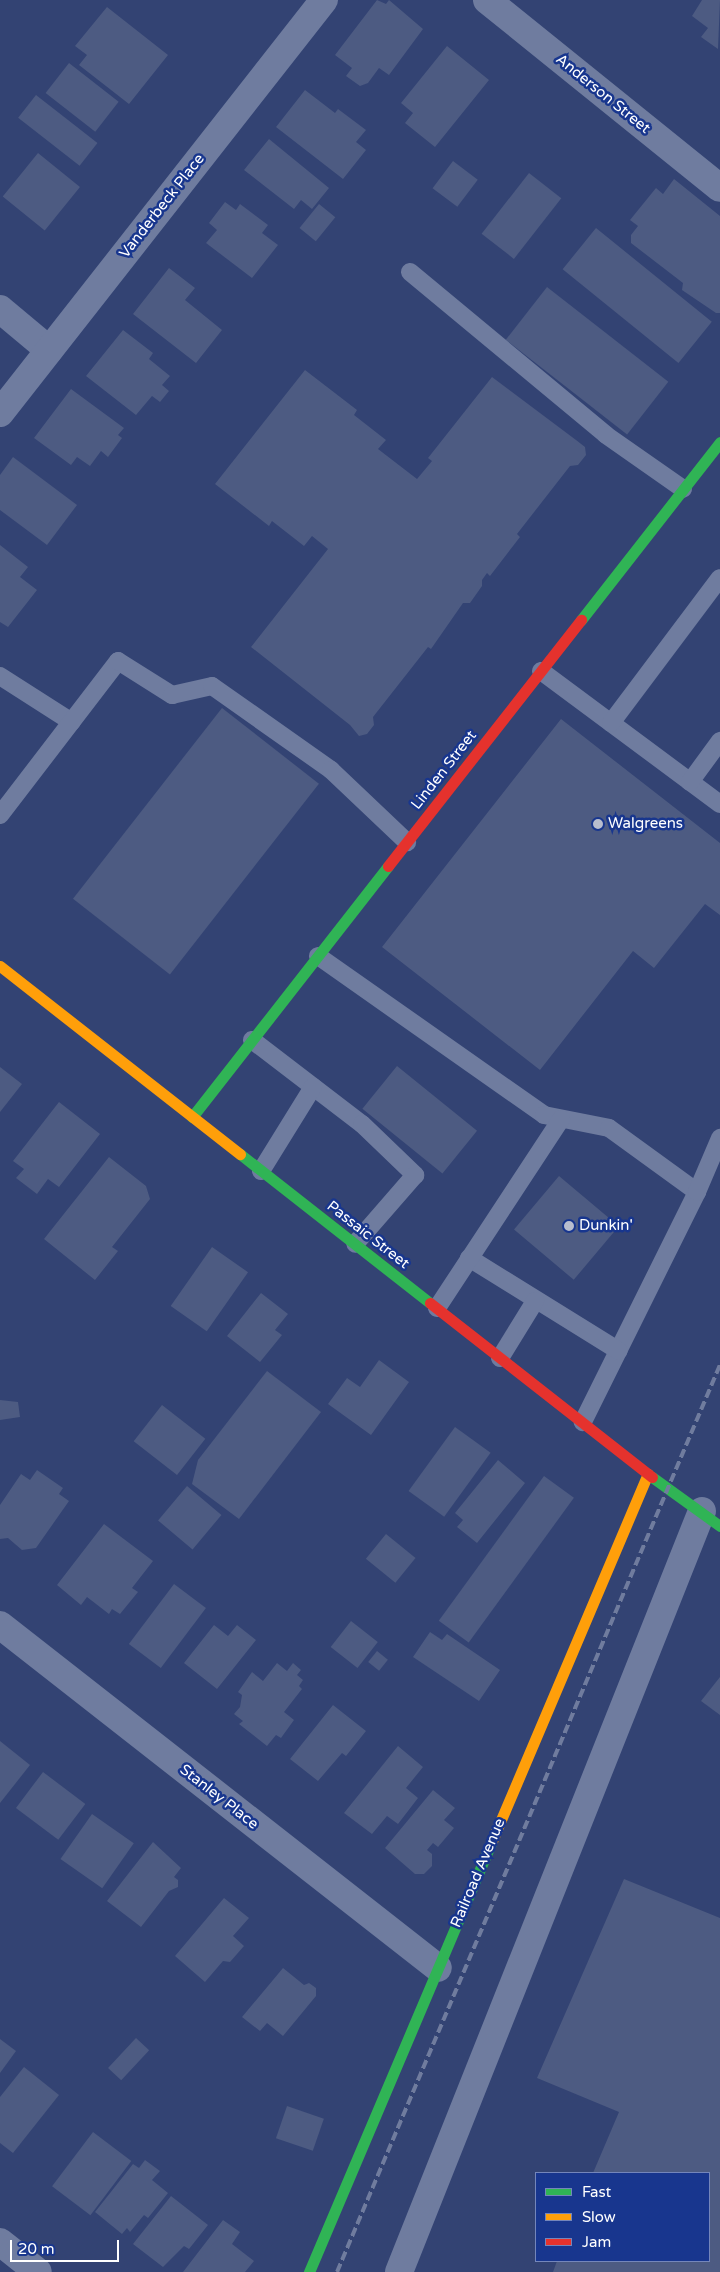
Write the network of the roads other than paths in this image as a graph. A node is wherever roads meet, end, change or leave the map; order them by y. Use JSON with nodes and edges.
{"nodes":[{"id":1,"x":324,"y":0,"type":"edge"},
{"id":2,"x":487,"y":0,"type":"edge"},
{"id":3,"x":720,"y":188,"type":"edge"},
{"id":4,"x":410,"y":272,"type":"dead end"},
{"id":5,"x":0,"y":309,"type":"edge"},
{"id":6,"x":49,"y":350,"type":"junction"},
{"id":7,"x":0,"y":413,"type":"edge"},
{"id":8,"x":720,"y":442,"type":"edge"},
{"id":9,"x":683,"y":489,"type":"junction"},
{"id":10,"x":720,"y":578,"type":"edge"},
{"id":11,"x":541,"y":671,"type":"junction"},
{"id":12,"x":0,"y":676,"type":"edge"},
{"id":13,"x":72,"y":722,"type":"junction"},
{"id":14,"x":611,"y":723,"type":"junction"},
{"id":15,"x":720,"y":741,"type":"edge"},
{"id":16,"x":690,"y":782,"type":"junction"},
{"id":17,"x":720,"y":804,"type":"edge"},
{"id":18,"x":0,"y":815,"type":"edge"},
{"id":19,"x":407,"y":842,"type":"junction"},
{"id":20,"x":318,"y":956,"type":"junction"},
{"id":21,"x":0,"y":966,"type":"edge"},
{"id":22,"x":252,"y":1040,"type":"junction"},
{"id":23,"x":313,"y":1087,"type":"junction"},
{"id":24,"x":192,"y":1117,"type":"junction"},
{"id":25,"x":561,"y":1118,"type":"junction"},
{"id":26,"x":720,"y":1138,"type":"edge"},
{"id":27,"x":262,"y":1171,"type":"junction"},
{"id":28,"x":697,"y":1192,"type":"junction"},
{"id":29,"x":354,"y":1244,"type":"junction"},
{"id":30,"x":469,"y":1258,"type":"junction"},
{"id":31,"x":535,"y":1301,"type":"junction"},
{"id":32,"x":436,"y":1308,"type":"junction"},
{"id":33,"x":618,"y":1350,"type":"junction"},
{"id":34,"x":500,"y":1358,"type":"junction"},
{"id":35,"x":583,"y":1422,"type":"junction"},
{"id":36,"x":648,"y":1474,"type":"junction"},
{"id":37,"x":711,"y":1519,"type":"edge"},
{"id":38,"x":0,"y":1625,"type":"edge"},
{"id":39,"x":438,"y":1968,"type":"junction"},
{"id":40,"x":0,"y":2242,"type":"edge"},
{"id":41,"x":38,"y":2272,"type":"edge"},
{"id":42,"x":309,"y":2272,"type":"edge"},
{"id":43,"x":398,"y":2272,"type":"edge"}],
"edges":[{"from":1,"to":6,"type":"street","name":"Vanderbeck Place"},
{"from":2,"to":3,"type":"street","name":"Anderson Street"},
{"from":4,"to":9,"type":"lane"},
{"from":5,"to":6,"type":"street"},
{"from":6,"to":7,"type":"street","name":"Vanderbeck Place"},
{"from":8,"to":9,"type":"street","name":"Linden Street"},
{"from":9,"to":11,"type":"street","name":"Linden Street"},
{"from":10,"to":14,"type":"lane"},
{"from":11,"to":14,"type":"lane"},
{"from":11,"to":19,"type":"street","name":"Linden Street"},
{"from":12,"to":13,"type":"lane"},
{"from":13,"to":18,"type":"lane"},
{"from":13,"to":19,"type":"lane"},
{"from":14,"to":16,"type":"lane"},
{"from":15,"to":16,"type":"lane"},
{"from":16,"to":17,"type":"lane"},
{"from":19,"to":20,"type":"street","name":"Linden Street"},
{"from":20,"to":22,"type":"street","name":"Linden Street"},
{"from":20,"to":25,"type":"lane"},
{"from":21,"to":24,"type":"street","name":"Passaic Street"},
{"from":22,"to":23,"type":"lane"},
{"from":22,"to":24,"type":"street","name":"Linden Street"},
{"from":23,"to":27,"type":"lane"},
{"from":23,"to":29,"type":"lane"},
{"from":24,"to":27,"type":"street","name":"Passaic Street"},
{"from":25,"to":28,"type":"lane"},
{"from":25,"to":30,"type":"lane"},
{"from":26,"to":28,"type":"lane"},
{"from":27,"to":29,"type":"street","name":"Passaic Street"},
{"from":28,"to":33,"type":"lane"},
{"from":29,"to":32,"type":"street","name":"Passaic Street"},
{"from":30,"to":31,"type":"lane"},
{"from":30,"to":32,"type":"lane"},
{"from":31,"to":33,"type":"lane"},
{"from":31,"to":34,"type":"lane"},
{"from":32,"to":34,"type":"street","name":"Passaic Street"},
{"from":33,"to":35,"type":"lane"},
{"from":34,"to":35,"type":"street","name":"Passaic Street"},
{"from":35,"to":36,"type":"street","name":"Passaic Street"},
{"from":36,"to":37,"type":"street","name":"Passaic Street"},
{"from":36,"to":39,"type":"street","name":"Railroad Avenue"},
{"from":37,"to":43,"type":"street"},
{"from":38,"to":39,"type":"street","name":"Stanley Place"},
{"from":39,"to":42,"type":"street","name":"Railroad Avenue"},
{"from":40,"to":41,"type":"street"}]}
